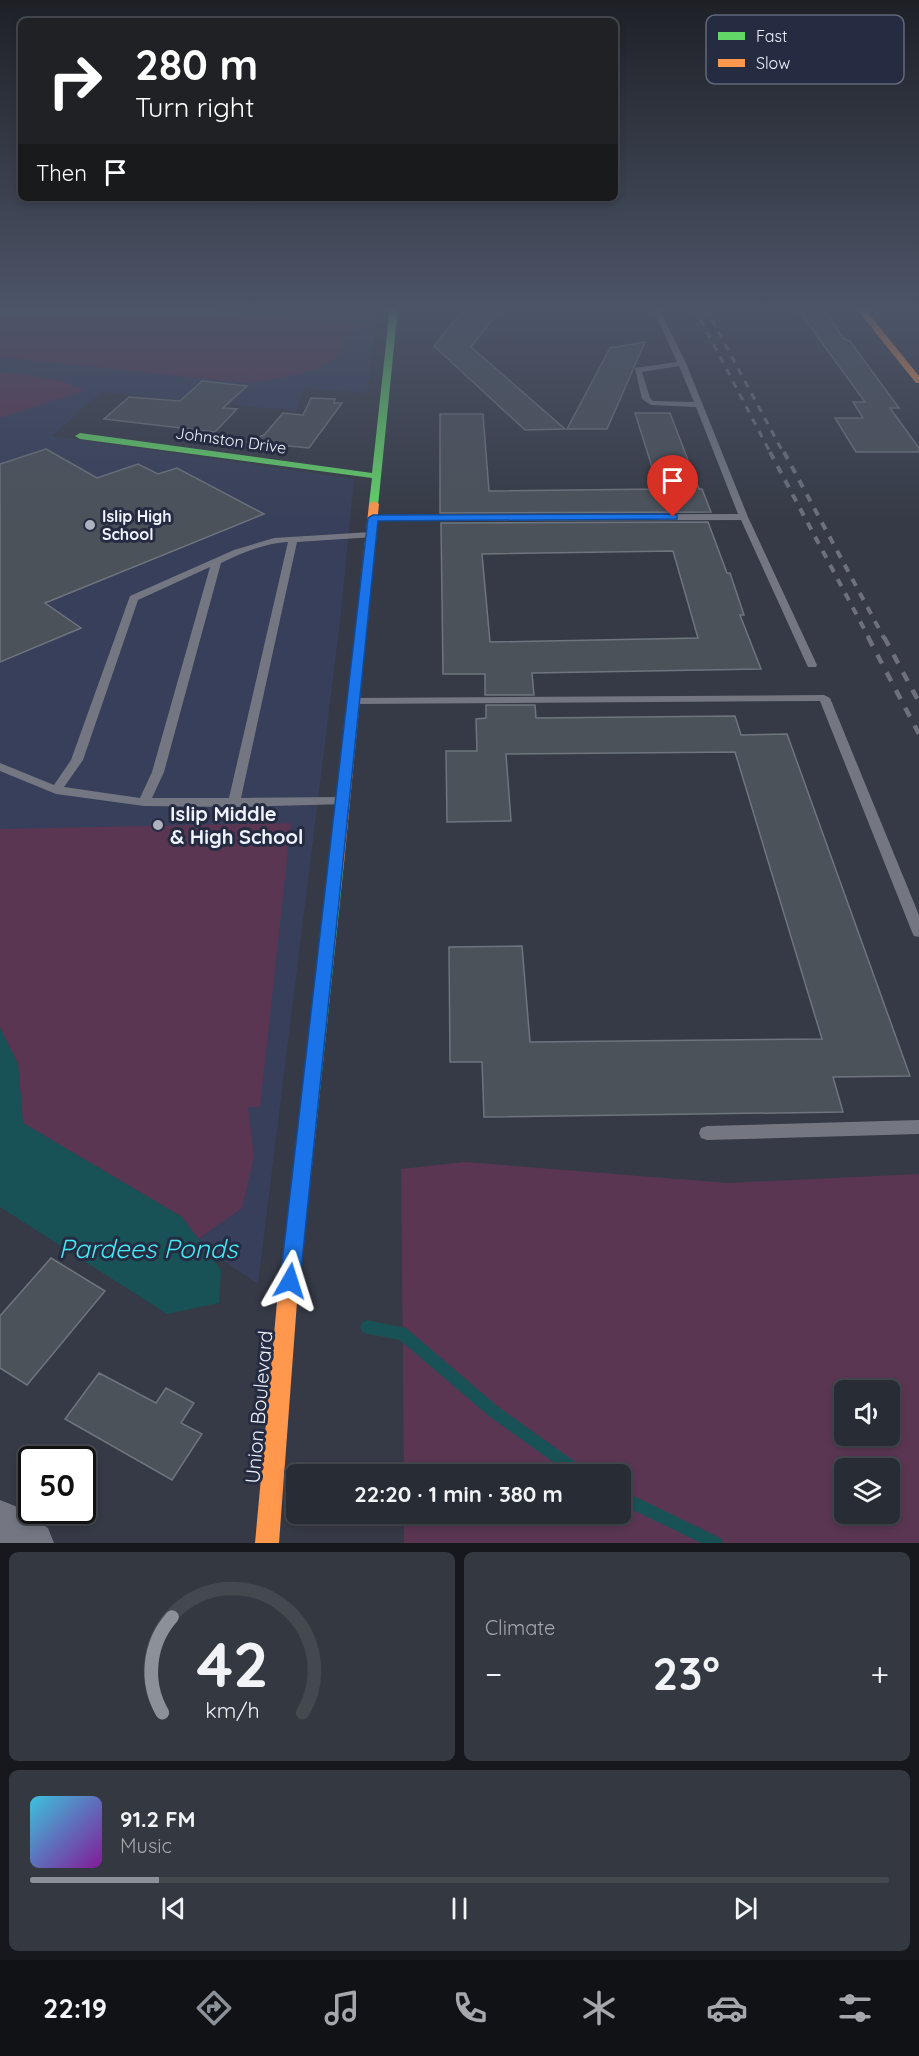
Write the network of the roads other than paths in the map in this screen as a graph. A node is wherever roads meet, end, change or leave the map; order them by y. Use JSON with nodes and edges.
{"nodes":[{"id":1,"x":387,"y":379,"type":"edge"},
{"id":2,"x":640,"y":379,"type":"edge"},
{"id":3,"x":688,"y":379,"type":"edge"},
{"id":4,"x":699,"y":405,"type":"junction"},
{"id":5,"x":80,"y":436,"type":"dead end"},
{"id":6,"x":377,"y":476,"type":"junction"},
{"id":7,"x":744,"y":517,"type":"junction"},
{"id":8,"x":373,"y":518,"type":"junction"},
{"id":9,"x":371,"y":535,"type":"junction"},
{"id":10,"x":293,"y":538,"type":"junction"},
{"id":11,"x":217,"y":561,"type":"junction"},
{"id":12,"x":812,"y":665,"type":"dead end"},
{"id":13,"x":354,"y":701,"type":"junction"},
{"id":14,"x":0,"y":767,"type":"edge"},
{"id":15,"x":56,"y":790,"type":"junction"},
{"id":16,"x":344,"y":801,"type":"junction"},
{"id":17,"x":144,"y":802,"type":"junction"},
{"id":18,"x":234,"y":803,"type":"junction"},
{"id":19,"x":919,"y":932,"type":"edge"},
{"id":20,"x":919,"y":1127,"type":"edge"},
{"id":21,"x":707,"y":1133,"type":"dead end"},
{"id":22,"x":0,"y":1521,"type":"edge"},
{"id":23,"x":33,"y":1543,"type":"edge"},
{"id":24,"x":267,"y":1543,"type":"edge"}],
"edges":[{"from":1,"to":6,"type":"main road","name":"Union Boulevard"},
{"from":2,"to":4,"type":"lane"},
{"from":3,"to":4,"type":"lane"},
{"from":4,"to":7,"type":"lane"},
{"from":5,"to":6,"type":"main road","name":"Johnston Drive"},
{"from":6,"to":8,"type":"main road","name":"Union Boulevard"},
{"from":7,"to":8,"type":"lane"},
{"from":7,"to":12,"type":"lane"},
{"from":8,"to":9,"type":"main road","name":"Union Boulevard"},
{"from":9,"to":10,"type":"lane"},
{"from":9,"to":13,"type":"main road","name":"Union Boulevard"},
{"from":10,"to":11,"type":"lane"},
{"from":10,"to":18,"type":"lane"},
{"from":11,"to":15,"type":"lane"},
{"from":11,"to":17,"type":"lane"},
{"from":13,"to":16,"type":"main road","name":"Union Boulevard"},
{"from":13,"to":19,"type":"lane"},
{"from":14,"to":15,"type":"lane"},
{"from":15,"to":17,"type":"lane"},
{"from":16,"to":18,"type":"lane"},
{"from":16,"to":24,"type":"main road","name":"Union Boulevard"},
{"from":17,"to":18,"type":"lane"},
{"from":20,"to":21,"type":"lane"},
{"from":22,"to":23,"type":"street"}]}
